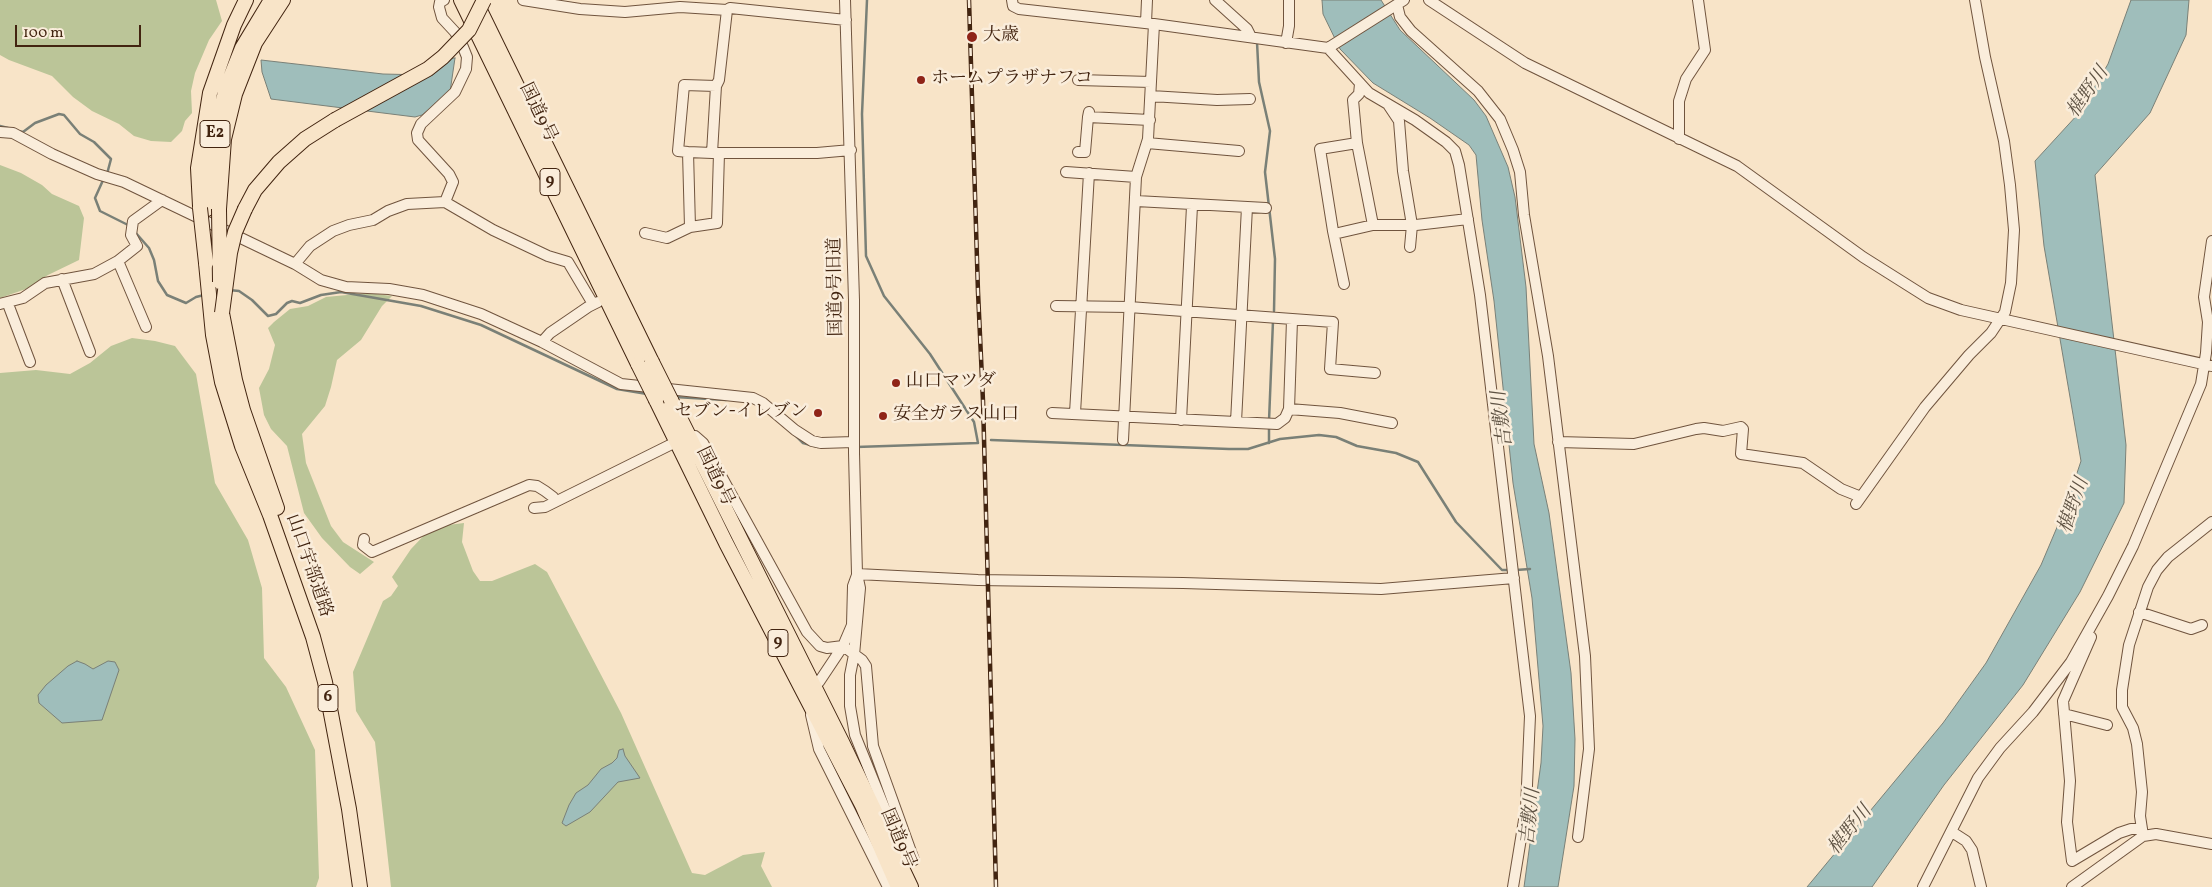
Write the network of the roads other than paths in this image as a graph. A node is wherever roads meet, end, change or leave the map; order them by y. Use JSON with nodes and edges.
{"nodes":[{"id":1,"x":246,"y":0,"type":"edge"},
{"id":2,"x":271,"y":0,"type":"edge"},
{"id":3,"x":283,"y":0,"type":"edge"},
{"id":4,"x":444,"y":0,"type":"edge"},
{"id":5,"x":461,"y":0,"type":"edge"},
{"id":6,"x":476,"y":0,"type":"edge"},
{"id":7,"x":484,"y":0,"type":"edge"},
{"id":8,"x":845,"y":0,"type":"edge"},
{"id":9,"x":1012,"y":0,"type":"edge"},
{"id":10,"x":1146,"y":0,"type":"edge"},
{"id":11,"x":1216,"y":0,"type":"edge"},
{"id":12,"x":1288,"y":0,"type":"edge"},
{"id":13,"x":1429,"y":0,"type":"edge"},
{"id":14,"x":1698,"y":0,"type":"edge"},
{"id":15,"x":1975,"y":0,"type":"edge"},
{"id":16,"x":530,"y":1,"type":"edge"},
{"id":17,"x":1400,"y":2,"type":"edge"},
{"id":18,"x":727,"y":10,"type":"junction"},
{"id":19,"x":846,"y":20,"type":"junction"},
{"id":20,"x":1150,"y":24,"type":"junction"},
{"id":21,"x":1251,"y":37,"type":"junction"},
{"id":22,"x":252,"y":40,"type":"junction"},
{"id":23,"x":1286,"y":43,"type":"junction"},
{"id":24,"x":1331,"y":46,"type":"junction"},
{"id":25,"x":1078,"y":80,"type":"dead end"},
{"id":26,"x":1151,"y":82,"type":"junction"},
{"id":27,"x":1360,"y":84,"type":"junction"},
{"id":28,"x":716,"y":86,"type":"junction"},
{"id":29,"x":1150,"y":96,"type":"junction"},
{"id":30,"x":1250,"y":99,"type":"dead end"},
{"id":31,"x":1387,"y":104,"type":"junction"},
{"id":32,"x":1150,"y":120,"type":"junction"},
{"id":33,"x":0,"y":132,"type":"edge"},
{"id":34,"x":1679,"y":140,"type":"junction"},
{"id":35,"x":1147,"y":143,"type":"junction"},
{"id":36,"x":1357,"y":143,"type":"junction"},
{"id":37,"x":851,"y":150,"type":"junction"},
{"id":38,"x":1239,"y":151,"type":"dead end"},
{"id":39,"x":688,"y":152,"type":"junction"},
{"id":40,"x":1085,"y":152,"type":"dead end"},
{"id":41,"x":715,"y":153,"type":"junction"},
{"id":42,"x":1066,"y":172,"type":"dead end"},
{"id":43,"x":1088,"y":173,"type":"junction"},
{"id":44,"x":1136,"y":177,"type":"junction"},
{"id":45,"x":162,"y":200,"type":"junction"},
{"id":46,"x":1136,"y":201,"type":"junction"},
{"id":47,"x":446,"y":202,"type":"junction"},
{"id":48,"x":1192,"y":206,"type":"junction"},
{"id":49,"x":1247,"y":208,"type":"junction"},
{"id":50,"x":1266,"y":208,"type":"dead end"},
{"id":51,"x":208,"y":209,"type":"junction"},
{"id":52,"x":1468,"y":219,"type":"junction"},
{"id":53,"x":1373,"y":225,"type":"junction"},
{"id":54,"x":1412,"y":225,"type":"junction"},
{"id":55,"x":690,"y":227,"type":"junction"},
{"id":56,"x":646,"y":233,"type":"dead end"},
{"id":57,"x":1334,"y":234,"type":"junction"},
{"id":58,"x":2212,"y":241,"type":"edge"},
{"id":59,"x":1410,"y":247,"type":"dead end"},
{"id":60,"x":118,"y":261,"type":"junction"},
{"id":61,"x":206,"y":263,"type":"joint"},
{"id":62,"x":295,"y":264,"type":"junction"},
{"id":63,"x":62,"y":279,"type":"junction"},
{"id":64,"x":1344,"y":284,"type":"dead end"},
{"id":65,"x":606,"y":299,"type":"junction"},
{"id":66,"x":4,"y":304,"type":"edge"},
{"id":67,"x":593,"y":304,"type":"junction"},
{"id":68,"x":1056,"y":306,"type":"dead end"},
{"id":69,"x":1080,"y":306,"type":"junction"},
{"id":70,"x":1129,"y":307,"type":"junction"},
{"id":71,"x":1186,"y":312,"type":"junction"},
{"id":72,"x":216,"y":314,"type":"junction"},
{"id":73,"x":1242,"y":314,"type":"junction"},
{"id":74,"x":1292,"y":320,"type":"junction"},
{"id":75,"x":2006,"y":320,"type":"junction"},
{"id":76,"x":146,"y":327,"type":"dead end"},
{"id":77,"x":542,"y":342,"type":"junction"},
{"id":78,"x":90,"y":352,"type":"dead end"},
{"id":79,"x":30,"y":362,"type":"dead end"},
{"id":80,"x":645,"y":363,"type":"junction"},
{"id":81,"x":2208,"y":365,"type":"edge"},
{"id":82,"x":1375,"y":373,"type":"dead end"},
{"id":83,"x":1289,"y":409,"type":"junction"},
{"id":84,"x":1052,"y":413,"type":"dead end"},
{"id":85,"x":1075,"y":413,"type":"junction"},
{"id":86,"x":1124,"y":417,"type":"junction"},
{"id":87,"x":1181,"y":420,"type":"junction"},
{"id":88,"x":1236,"y":422,"type":"junction"},
{"id":89,"x":1392,"y":423,"type":"dead end"},
{"id":90,"x":682,"y":439,"type":"junction"},
{"id":91,"x":1123,"y":440,"type":"dead end"},
{"id":92,"x":854,"y":442,"type":"junction"},
{"id":93,"x":1558,"y":442,"type":"junction"},
{"id":94,"x":556,"y":501,"type":"junction"},
{"id":95,"x":534,"y":508,"type":"dead end"},
{"id":96,"x":2212,"y":522,"type":"edge"},
{"id":97,"x":364,"y":539,"type":"dead end"},
{"id":98,"x":857,"y":574,"type":"junction"},
{"id":99,"x":1514,"y":577,"type":"junction"},
{"id":100,"x":2101,"y":608,"type":"junction"},
{"id":101,"x":2140,"y":612,"type":"junction"},
{"id":102,"x":2202,"y":625,"type":"dead end"},
{"id":103,"x":843,"y":646,"type":"junction"},
{"id":104,"x":854,"y":654,"type":"junction"},
{"id":105,"x":819,"y":682,"type":"dead end"},
{"id":106,"x":2064,"y":714,"type":"junction"},
{"id":107,"x":811,"y":715,"type":"dead end"},
{"id":108,"x":2107,"y":725,"type":"dead end"},
{"id":109,"x":1952,"y":832,"type":"junction"},
{"id":110,"x":2142,"y":832,"type":"junction"},
{"id":111,"x":1578,"y":837,"type":"dead end"},
{"id":112,"x":2212,"y":844,"type":"edge"},
{"id":113,"x":914,"y":860,"type":"dead end"},
{"id":114,"x":908,"y":881,"type":"edge"},
{"id":115,"x":360,"y":887,"type":"edge"},
{"id":116,"x":365,"y":887,"type":"edge"},
{"id":117,"x":888,"y":887,"type":"edge"},
{"id":118,"x":898,"y":887,"type":"edge"},
{"id":119,"x":1513,"y":887,"type":"edge"},
{"id":120,"x":1923,"y":887,"type":"edge"},
{"id":121,"x":1981,"y":887,"type":"edge"},
{"id":122,"x":2072,"y":887,"type":"edge"}],
"edges":[{"from":1,"to":51,"type":"highway"},
{"from":2,"to":22,"type":"highway","number":"E2"},
{"from":3,"to":22,"type":"highway","number":"E2"},
{"from":4,"to":47,"type":"street"},
{"from":5,"to":65,"type":"highway","name":"国道9号","number":"9"},
{"from":6,"to":80,"type":"highway","name":"国道9号","number":"9"},
{"from":7,"to":72,"type":"highway","bridge":true},
{"from":8,"to":19,"type":"street","name":"国道9号旧道"},
{"from":9,"to":20,"type":"street"},
{"from":10,"to":20,"type":"street"},
{"from":11,"to":21,"type":"street"},
{"from":12,"to":23,"type":"street"},
{"from":13,"to":34,"type":"street"},
{"from":14,"to":34,"type":"street"},
{"from":15,"to":75,"type":"street"},
{"from":16,"to":18,"type":"street"},
{"from":17,"to":24,"type":"street"},
{"from":17,"to":93,"type":"street"},
{"from":18,"to":19,"type":"street"},
{"from":18,"to":28,"type":"street"},
{"from":19,"to":37,"type":"street","name":"国道9号旧道"},
{"from":20,"to":21,"type":"street"},
{"from":20,"to":26,"type":"street"},
{"from":21,"to":23,"type":"street"},
{"from":22,"to":51,"type":"highway","number":"E2"},
{"from":23,"to":24,"type":"street"},
{"from":24,"to":27,"type":"street"},
{"from":25,"to":26,"type":"street"},
{"from":26,"to":29,"type":"street"},
{"from":27,"to":31,"type":"street"},
{"from":27,"to":36,"type":"street"},
{"from":28,"to":39,"type":"street"},
{"from":28,"to":41,"type":"street"},
{"from":29,"to":30,"type":"street"},
{"from":29,"to":32,"type":"street"},
{"from":31,"to":52,"type":"street"},
{"from":31,"to":54,"type":"street"},
{"from":32,"to":35,"type":"street"},
{"from":32,"to":40,"type":"street"},
{"from":33,"to":45,"type":"street"},
{"from":34,"to":75,"type":"street"},
{"from":35,"to":38,"type":"street"},
{"from":35,"to":44,"type":"street"},
{"from":36,"to":53,"type":"street"},
{"from":36,"to":57,"type":"street"},
{"from":37,"to":41,"type":"street"},
{"from":37,"to":92,"type":"street","name":"国道9号旧道"},
{"from":39,"to":41,"type":"street"},
{"from":39,"to":55,"type":"street"},
{"from":41,"to":55,"type":"street"},
{"from":42,"to":43,"type":"street"},
{"from":43,"to":44,"type":"street"},
{"from":43,"to":69,"type":"street"},
{"from":44,"to":46,"type":"street"},
{"from":45,"to":60,"type":"street"},
{"from":45,"to":62,"type":"street"},
{"from":46,"to":48,"type":"street"},
{"from":46,"to":70,"type":"street"},
{"from":47,"to":62,"type":"street"},
{"from":47,"to":67,"type":"street"},
{"from":48,"to":49,"type":"street"},
{"from":48,"to":71,"type":"street"},
{"from":49,"to":50,"type":"street"},
{"from":49,"to":73,"type":"street"},
{"from":51,"to":61,"type":"highway","number":"E2","bridge":true},
{"from":51,"to":72,"type":"highway","number":"E2","bridge":true},
{"from":52,"to":54,"type":"street"},
{"from":52,"to":99,"type":"street"},
{"from":53,"to":54,"type":"street"},
{"from":53,"to":57,"type":"street"},
{"from":54,"to":59,"type":"street"},
{"from":55,"to":56,"type":"street"},
{"from":57,"to":64,"type":"street"},
{"from":58,"to":81,"type":"street"},
{"from":60,"to":63,"type":"street"},
{"from":60,"to":76,"type":"street"},
{"from":61,"to":72,"type":"highway","name":"山口宇部道路","number":"6"},
{"from":62,"to":77,"type":"street"},
{"from":63,"to":66,"type":"street"},
{"from":63,"to":78,"type":"street"},
{"from":65,"to":67,"type":"street"},
{"from":65,"to":80,"type":"highway","name":"国道9号","number":"9"},
{"from":66,"to":79,"type":"street"},
{"from":67,"to":77,"type":"street"},
{"from":68,"to":69,"type":"street"},
{"from":69,"to":70,"type":"street"},
{"from":69,"to":85,"type":"street"},
{"from":70,"to":71,"type":"street"},
{"from":70,"to":86,"type":"street"},
{"from":71,"to":73,"type":"street"},
{"from":71,"to":87,"type":"street"},
{"from":72,"to":115,"type":"highway","name":"山口宇部道路","number":"6"},
{"from":72,"to":116,"type":"highway","name":"山口宇部道路","number":"6"},
{"from":73,"to":74,"type":"street"},
{"from":73,"to":88,"type":"street"},
{"from":74,"to":82,"type":"street"},
{"from":74,"to":83,"type":"street"},
{"from":75,"to":81,"type":"street"},
{"from":75,"to":93,"type":"street"},
{"from":77,"to":92,"type":"street"},
{"from":80,"to":90,"type":"highway","name":"国道9号","number":"9","bridge":true},
{"from":80,"to":90,"type":"highway","name":"国道9号","number":"9","bridge":true},
{"from":81,"to":100,"type":"street"},
{"from":83,"to":88,"type":"street"},
{"from":83,"to":89,"type":"street"},
{"from":84,"to":85,"type":"street"},
{"from":85,"to":86,"type":"street"},
{"from":86,"to":87,"type":"street"},
{"from":86,"to":91,"type":"street"},
{"from":87,"to":88,"type":"street"},
{"from":90,"to":94,"type":"street"},
{"from":90,"to":103,"type":"street"},
{"from":90,"to":114,"type":"highway","name":"国道9号","number":"9"},
{"from":90,"to":118,"type":"highway","name":"国道9号","number":"9"},
{"from":92,"to":98,"type":"street","name":"国道9号旧道"},
{"from":93,"to":111,"type":"street"},
{"from":94,"to":95,"type":"street"},
{"from":94,"to":97,"type":"street"},
{"from":96,"to":101,"type":"street"},
{"from":98,"to":99,"type":"street"},
{"from":98,"to":103,"type":"street","name":"国道9号旧道"},
{"from":98,"to":104,"type":"street","name":"国道9号旧道"},
{"from":99,"to":119,"type":"street"},
{"from":100,"to":106,"type":"street"},
{"from":100,"to":109,"type":"street"},
{"from":101,"to":102,"type":"street"},
{"from":101,"to":110,"type":"street"},
{"from":103,"to":104,"type":"street"},
{"from":103,"to":105,"type":"street","name":"国道9号旧道"},
{"from":104,"to":113,"type":"street"},
{"from":104,"to":114,"type":"street","name":"国道9号旧道"},
{"from":106,"to":108,"type":"street"},
{"from":106,"to":110,"type":"street"},
{"from":107,"to":117,"type":"street"},
{"from":109,"to":120,"type":"street"},
{"from":109,"to":121,"type":"street"},
{"from":110,"to":112,"type":"street"},
{"from":110,"to":122,"type":"street"}]}
